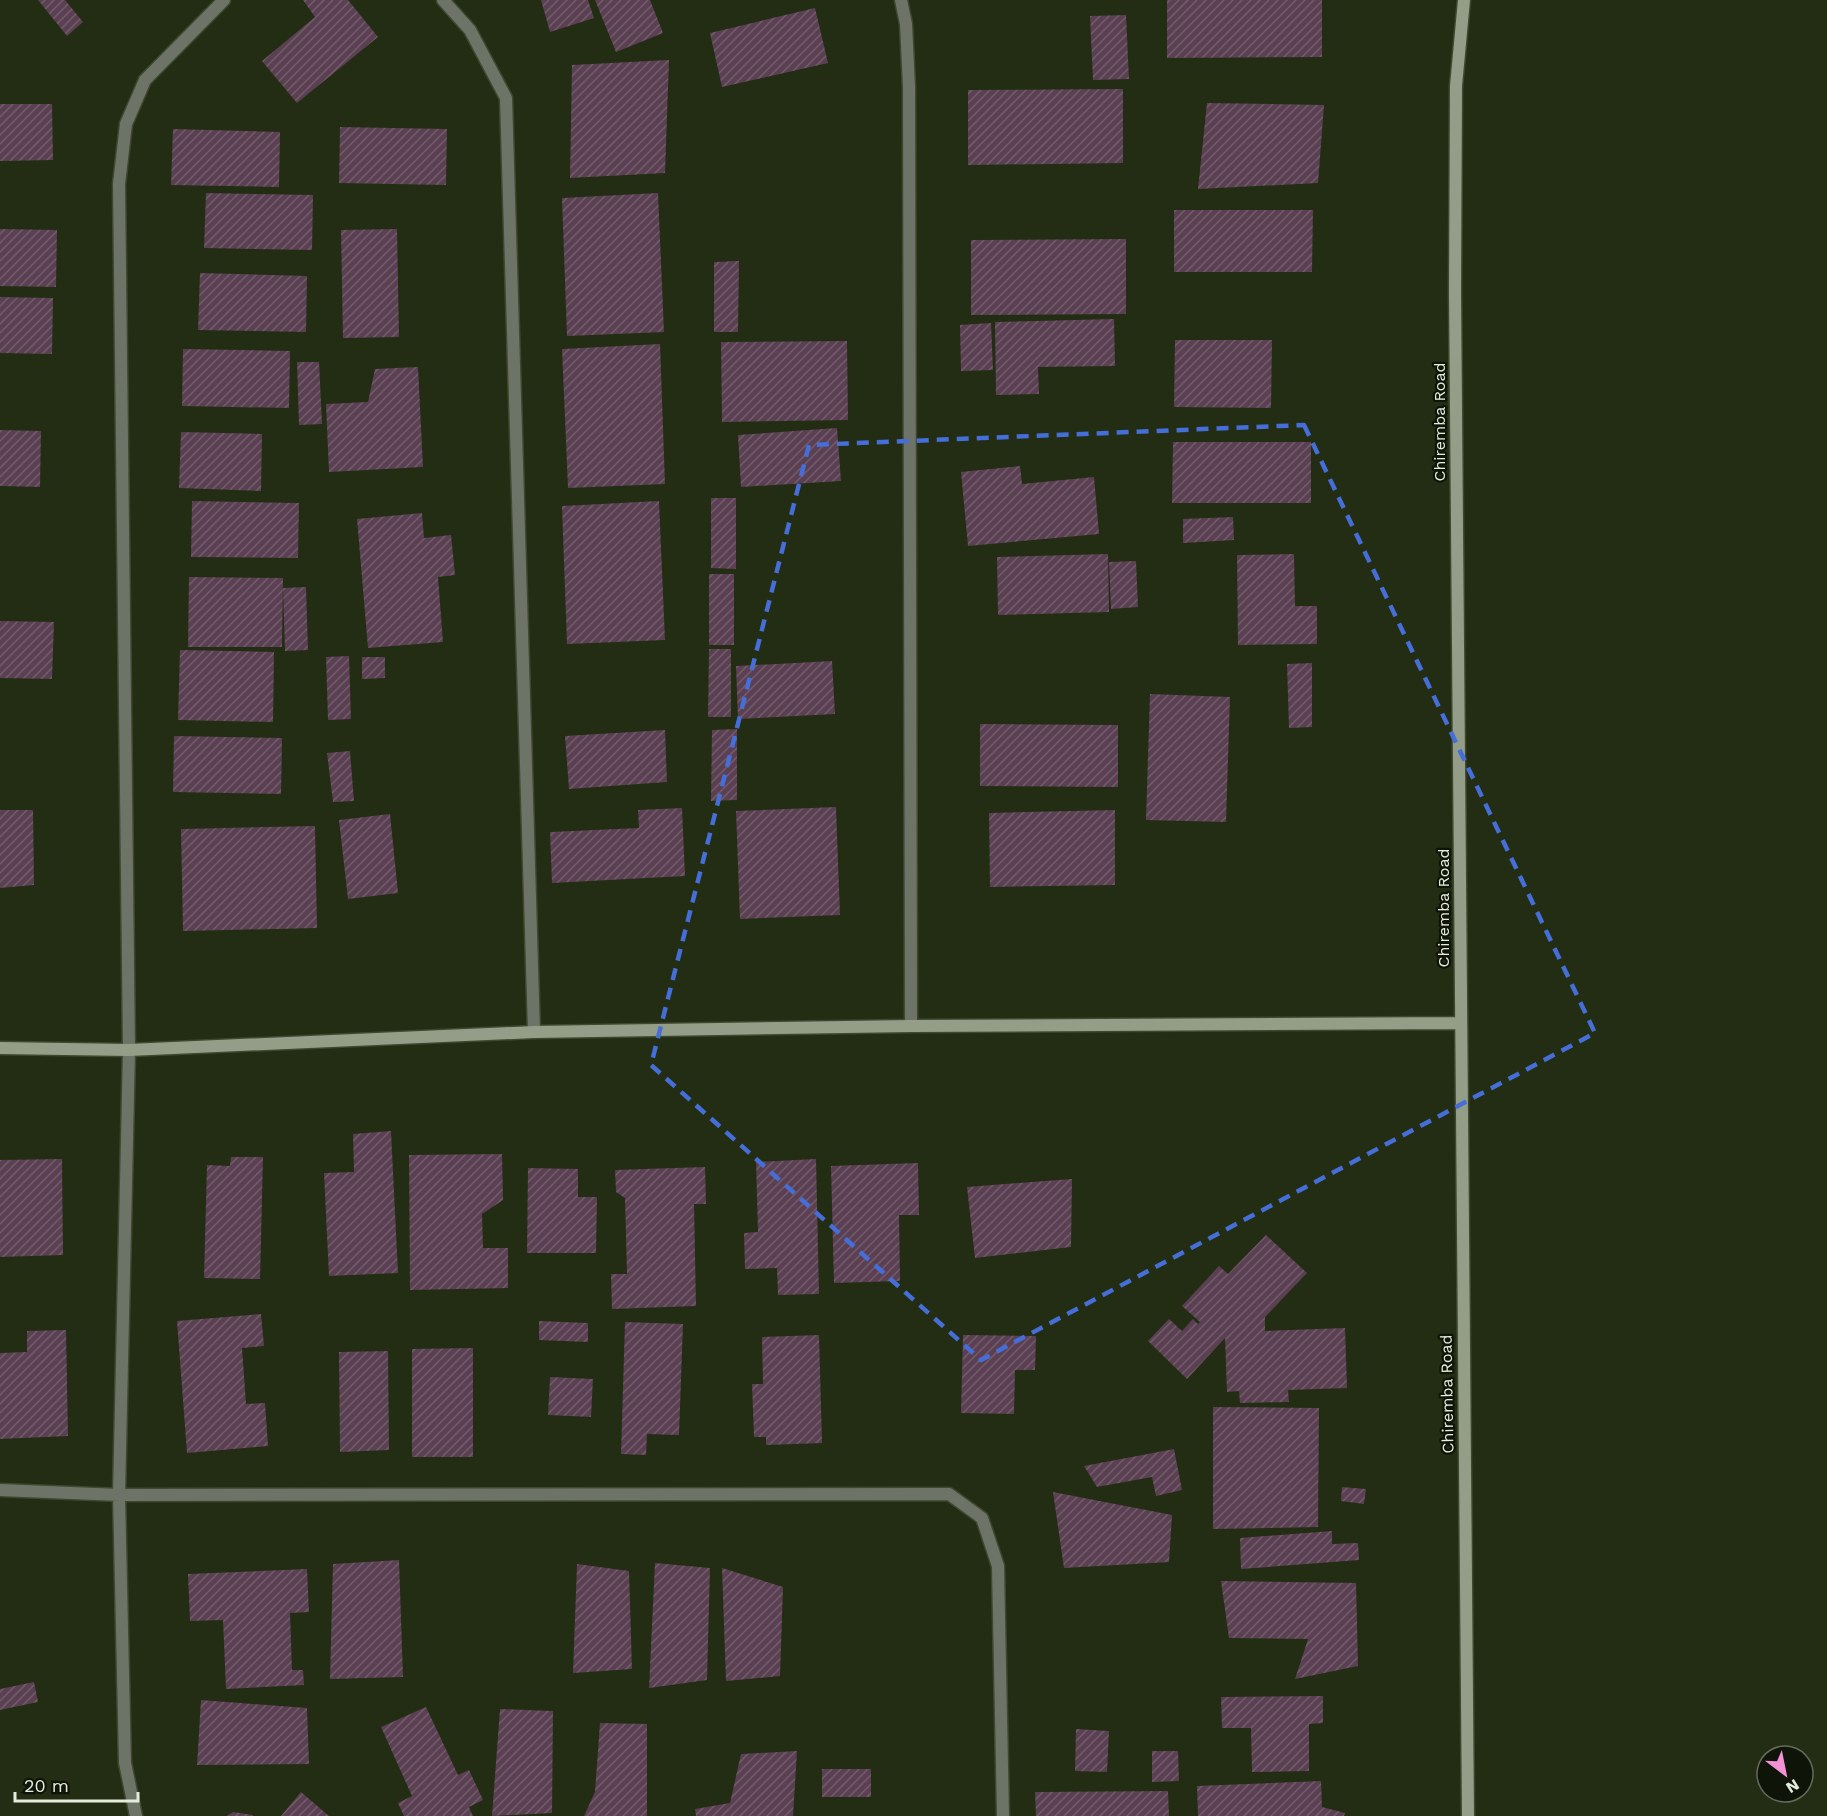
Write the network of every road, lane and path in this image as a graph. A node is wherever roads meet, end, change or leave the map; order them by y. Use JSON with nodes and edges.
{"nodes":[{"id":1,"x":224,"y":0,"type":"edge"},
{"id":2,"x":443,"y":0,"type":"edge"},
{"id":3,"x":901,"y":0,"type":"edge"},
{"id":4,"x":1464,"y":0,"type":"edge"},
{"id":5,"x":1460,"y":1023,"type":"junction"},
{"id":6,"x":911,"y":1026,"type":"junction"},
{"id":7,"x":534,"y":1032,"type":"junction"},
{"id":8,"x":0,"y":1048,"type":"edge"},
{"id":9,"x":129,"y":1050,"type":"junction"},
{"id":10,"x":0,"y":1490,"type":"edge"},
{"id":11,"x":120,"y":1494,"type":"junction"},
{"id":12,"x":136,"y":1816,"type":"edge"},
{"id":13,"x":1003,"y":1816,"type":"edge"},
{"id":14,"x":1468,"y":1816,"type":"edge"}],
"edges":[{"from":1,"to":9,"type":"street"},
{"from":2,"to":7,"type":"street"},
{"from":3,"to":6,"type":"street"},
{"from":4,"to":5,"type":"main road","name":"Chiremba Road"},
{"from":5,"to":6,"type":"main road"},
{"from":5,"to":14,"type":"main road","name":"Chiremba Road"},
{"from":6,"to":7,"type":"main road"},
{"from":7,"to":9,"type":"main road"},
{"from":8,"to":9,"type":"main road"},
{"from":9,"to":11,"type":"street"},
{"from":10,"to":11,"type":"street"},
{"from":11,"to":12,"type":"street"},
{"from":11,"to":13,"type":"street"}]}
